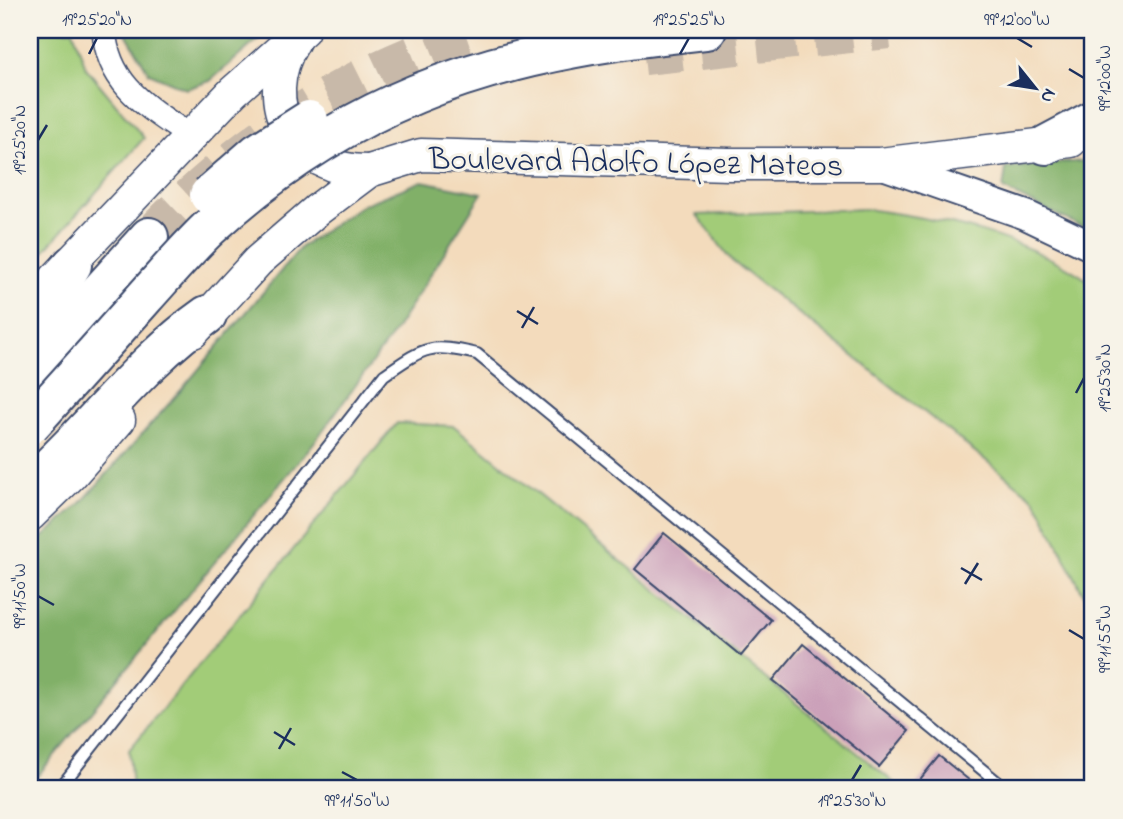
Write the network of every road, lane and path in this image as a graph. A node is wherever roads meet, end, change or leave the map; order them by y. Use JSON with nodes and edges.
{"nodes":[{"id":1,"x":104,"y":30,"type":"edge"},
{"id":2,"x":303,"y":30,"type":"edge"},
{"id":3,"x":523,"y":30,"type":"edge"},
{"id":4,"x":707,"y":30,"type":"edge"},
{"id":5,"x":1093,"y":120,"type":"edge"},
{"id":6,"x":191,"y":137,"type":"junction"},
{"id":7,"x":1093,"y":139,"type":"edge"},
{"id":8,"x":1046,"y":145,"type":"junction"},
{"id":9,"x":880,"y":164,"type":"junction"},
{"id":10,"x":369,"y":171,"type":"junction"},
{"id":11,"x":149,"y":237,"type":"tunnel mouth"},
{"id":12,"x":1093,"y":247,"type":"edge"},
{"id":13,"x":72,"y":265,"type":"junction"},
{"id":14,"x":30,"y":301,"type":"edge"},
{"id":15,"x":207,"y":315,"type":"junction"},
{"id":16,"x":138,"y":323,"type":"dead end"},
{"id":17,"x":30,"y":325,"type":"edge"},
{"id":18,"x":30,"y":369,"type":"edge"},
{"id":19,"x":30,"y":385,"type":"edge"},
{"id":20,"x":30,"y":425,"type":"edge"},
{"id":21,"x":30,"y":439,"type":"edge"},
{"id":22,"x":30,"y":485,"type":"edge"},
{"id":23,"x":30,"y":514,"type":"edge"},
{"id":24,"x":59,"y":789,"type":"edge"},
{"id":25,"x":1006,"y":789,"type":"edge"}],
"edges":[{"from":1,"to":6,"type":"street"},
{"from":2,"to":6,"type":"main road"},
{"from":2,"to":10,"type":"main road"},
{"from":3,"to":19,"type":"highway","bridge":true},
{"from":4,"to":20,"type":"highway","bridge":true},
{"from":5,"to":8,"type":"highway"},
{"from":6,"to":13,"type":"main road"},
{"from":7,"to":8,"type":"main road","name":"Boulevard Adolfo López Mateos"},
{"from":8,"to":9,"type":"main road","name":"Boulevard Adolfo López Mateos"},
{"from":9,"to":10,"type":"main road","name":"Boulevard Adolfo López Mateos"},
{"from":9,"to":12,"type":"street"},
{"from":10,"to":15,"type":"main road","name":"Boulevard Adolfo López Mateos"},
{"from":11,"to":18,"type":"highway"},
{"from":13,"to":14,"type":"main road"},
{"from":13,"to":17,"type":"highway"},
{"from":15,"to":22,"type":"highway"},
{"from":15,"to":23,"type":"main road","name":"Boulevard Adolfo López Mateos"},
{"from":16,"to":21,"type":"highway"},
{"from":24,"to":25,"type":"lane"}]}
